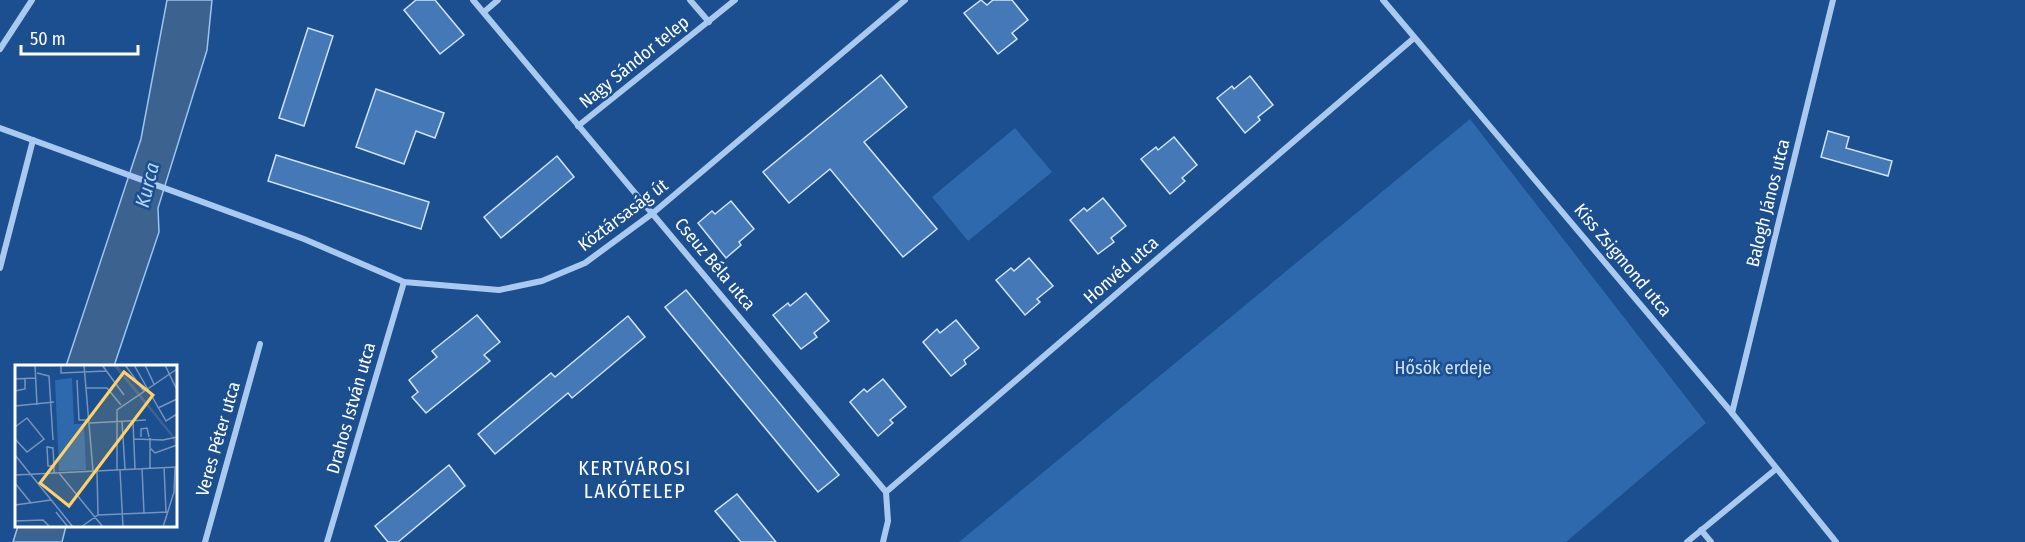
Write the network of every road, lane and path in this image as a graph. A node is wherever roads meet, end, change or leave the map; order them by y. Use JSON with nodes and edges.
{"nodes":[{"id":1,"x":32,"y":0,"type":"edge"},
{"id":2,"x":473,"y":0,"type":"edge"},
{"id":3,"x":498,"y":0,"type":"edge"},
{"id":4,"x":690,"y":0,"type":"edge"},
{"id":5,"x":735,"y":0,"type":"edge"},
{"id":6,"x":905,"y":0,"type":"edge"},
{"id":7,"x":1383,"y":0,"type":"edge"},
{"id":8,"x":1833,"y":0,"type":"edge"},
{"id":9,"x":484,"y":12,"type":"junction"},
{"id":10,"x":709,"y":22,"type":"junction"},
{"id":11,"x":1414,"y":38,"type":"junction"},
{"id":12,"x":0,"y":49,"type":"edge"},
{"id":13,"x":578,"y":126,"type":"junction"},
{"id":14,"x":0,"y":128,"type":"edge"},
{"id":15,"x":33,"y":140,"type":"junction"},
{"id":16,"x":653,"y":213,"type":"junction"},
{"id":17,"x":0,"y":268,"type":"edge"},
{"id":18,"x":404,"y":282,"type":"junction"},
{"id":19,"x":260,"y":344,"type":"dead end"},
{"id":20,"x":1732,"y":412,"type":"junction"},
{"id":21,"x":1776,"y":469,"type":"junction"},
{"id":22,"x":886,"y":492,"type":"junction"},
{"id":23,"x":1701,"y":530,"type":"junction"},
{"id":24,"x":205,"y":542,"type":"edge"},
{"id":25,"x":327,"y":542,"type":"edge"},
{"id":26,"x":883,"y":542,"type":"edge"},
{"id":27,"x":1687,"y":542,"type":"edge"},
{"id":28,"x":1711,"y":542,"type":"edge"},
{"id":29,"x":1836,"y":542,"type":"edge"}],
"edges":[{"from":1,"to":12,"type":"street"},
{"from":2,"to":9,"type":"street","name":"Cseuz Béla utca"},
{"from":3,"to":9,"type":"street"},
{"from":4,"to":10,"type":"street","name":"Nagy Sándor telep"},
{"from":5,"to":10,"type":"street","name":"Nagy Sándor telep"},
{"from":6,"to":16,"type":"street","name":"Köztársaság út"},
{"from":7,"to":11,"type":"street","name":"Kiss Zsigmond utca"},
{"from":8,"to":20,"type":"street","name":"Balogh János utca"},
{"from":9,"to":13,"type":"street","name":"Cseuz Béla utca"},
{"from":10,"to":13,"type":"street","name":"Nagy Sándor telep"},
{"from":11,"to":20,"type":"street","name":"Kiss Zsigmond utca"},
{"from":11,"to":22,"type":"street","name":"Honvéd utca"},
{"from":13,"to":16,"type":"street","name":"Cseuz Béla utca"},
{"from":14,"to":15,"type":"street","name":"Köztársaság út"},
{"from":15,"to":17,"type":"street"},
{"from":15,"to":18,"type":"street","name":"Köztársaság út"},
{"from":16,"to":18,"type":"street","name":"Köztársaság út"},
{"from":16,"to":22,"type":"street","name":"Cseuz Béla utca"},
{"from":18,"to":25,"type":"street","name":"Drahos István utca"},
{"from":19,"to":24,"type":"street","name":"Veres Péter utca"},
{"from":20,"to":21,"type":"street","name":"Kiss Zsigmond utca"},
{"from":21,"to":23,"type":"street"},
{"from":21,"to":29,"type":"street","name":"Kiss Zsigmond utca"},
{"from":22,"to":26,"type":"street"},
{"from":23,"to":27,"type":"street"},
{"from":23,"to":28,"type":"street"}]}
